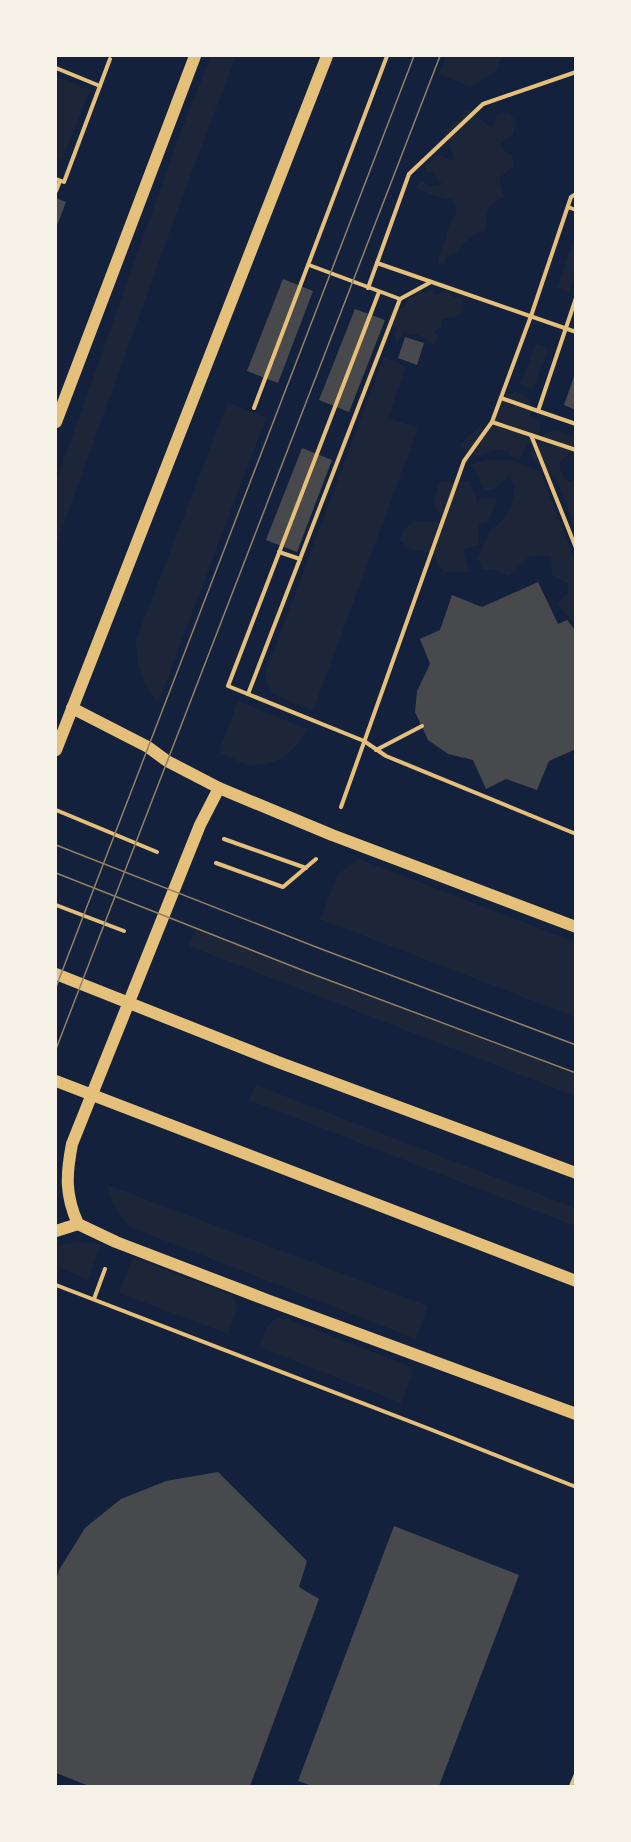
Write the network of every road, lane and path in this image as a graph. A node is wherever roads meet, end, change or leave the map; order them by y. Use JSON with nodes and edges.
{"nodes":[{"id":1,"x":195,"y":56,"type":"edge"},
{"id":2,"x":327,"y":56,"type":"edge"},
{"id":3,"x":387,"y":56,"type":"edge"},
{"id":4,"x":110,"y":59,"type":"dead end"},
{"id":5,"x":56,"y":68,"type":"edge"},
{"id":6,"x":576,"y":72,"type":"edge"},
{"id":7,"x":100,"y":86,"type":"junction"},
{"id":8,"x":58,"y":180,"type":"edge"},
{"id":9,"x":56,"y":191,"type":"edge"},
{"id":10,"x":576,"y":194,"type":"edge"},
{"id":11,"x":568,"y":207,"type":"junction"},
{"id":12,"x":576,"y":210,"type":"edge"},
{"id":13,"x":377,"y":263,"type":"junction"},
{"id":14,"x":309,"y":265,"type":"junction"},
{"id":15,"x":431,"y":282,"type":"junction"},
{"id":16,"x":368,"y":288,"type":"junction"},
{"id":17,"x":379,"y":292,"type":"junction"},
{"id":18,"x":576,"y":298,"type":"edge"},
{"id":19,"x":400,"y":299,"type":"junction"},
{"id":20,"x":531,"y":316,"type":"junction"},
{"id":21,"x":565,"y":328,"type":"junction"},
{"id":22,"x":576,"y":332,"type":"edge"},
{"id":23,"x":501,"y":398,"type":"junction"},
{"id":24,"x":254,"y":408,"type":"dead end"},
{"id":25,"x":538,"y":411,"type":"junction"},
{"id":26,"x":56,"y":422,"type":"edge"},
{"id":27,"x":492,"y":422,"type":"junction"},
{"id":28,"x":576,"y":424,"type":"edge"},
{"id":29,"x":531,"y":435,"type":"junction"},
{"id":30,"x":576,"y":450,"type":"edge"},
{"id":31,"x":576,"y":548,"type":"edge"},
{"id":32,"x":279,"y":552,"type":"junction"},
{"id":33,"x":300,"y":559,"type":"junction"},
{"id":34,"x":248,"y":694,"type":"junction"},
{"id":35,"x":72,"y":708,"type":"junction"},
{"id":36,"x":422,"y":726,"type":"dead end"},
{"id":37,"x":364,"y":741,"type":"junction"},
{"id":38,"x":56,"y":750,"type":"edge"},
{"id":39,"x":376,"y":750,"type":"junction"},
{"id":40,"x":219,"y":788,"type":"junction"},
{"id":41,"x":56,"y":810,"type":"edge"},
{"id":42,"x":576,"y":834,"type":"edge"},
{"id":43,"x":221,"y":838,"type":"dead end"},
{"id":44,"x":162,"y":849,"type":"dead end"},
{"id":45,"x":214,"y":862,"type":"dead end"},
{"id":46,"x":56,"y":905,"type":"edge"},
{"id":47,"x":576,"y":927,"type":"edge"},
{"id":48,"x":124,"y":932,"type":"dead end"},
{"id":49,"x":56,"y":974,"type":"edge"},
{"id":50,"x":56,"y":1081,"type":"edge"},
{"id":51,"x":576,"y":1173,"type":"edge"},
{"id":52,"x":78,"y":1224,"type":"junction"},
{"id":53,"x":56,"y":1231,"type":"edge"},
{"id":54,"x":576,"y":1281,"type":"edge"},
{"id":55,"x":56,"y":1285,"type":"edge"},
{"id":56,"x":576,"y":1414,"type":"edge"},
{"id":57,"x":576,"y":1487,"type":"edge"},
{"id":58,"x":576,"y":1774,"type":"edge"},
{"id":59,"x":571,"y":1786,"type":"edge"}],
"edges":[{"from":1,"to":26,"type":"main road"},
{"from":2,"to":35,"type":"main road"},
{"from":3,"to":14,"type":"path"},
{"from":4,"to":7,"type":"path"},
{"from":5,"to":7,"type":"path"},
{"from":6,"to":13,"type":"path"},
{"from":7,"to":8,"type":"path"},
{"from":8,"to":9,"type":"path"},
{"from":10,"to":11,"type":"path"},
{"from":11,"to":12,"type":"path"},
{"from":11,"to":20,"type":"path"},
{"from":13,"to":15,"type":"path"},
{"from":13,"to":16,"type":"path"},
{"from":14,"to":16,"type":"path"},
{"from":14,"to":24,"type":"path"},
{"from":15,"to":19,"type":"path"},
{"from":15,"to":20,"type":"path"},
{"from":16,"to":17,"type":"path"},
{"from":17,"to":19,"type":"path"},
{"from":17,"to":32,"type":"path"},
{"from":18,"to":21,"type":"path"},
{"from":19,"to":33,"type":"path"},
{"from":20,"to":21,"type":"path"},
{"from":20,"to":23,"type":"path"},
{"from":21,"to":22,"type":"path"},
{"from":21,"to":25,"type":"path"},
{"from":23,"to":25,"type":"path"},
{"from":23,"to":27,"type":"path"},
{"from":25,"to":28,"type":"path"},
{"from":27,"to":29,"type":"path"},
{"from":27,"to":37,"type":"path"},
{"from":29,"to":30,"type":"path"},
{"from":29,"to":31,"type":"path"},
{"from":32,"to":33,"type":"path"},
{"from":32,"to":34,"type":"path"},
{"from":33,"to":34,"type":"path"},
{"from":34,"to":37,"type":"path"},
{"from":35,"to":38,"type":"main road"},
{"from":35,"to":40,"type":"main road"},
{"from":36,"to":39,"type":"path"},
{"from":37,"to":39,"type":"path"},
{"from":39,"to":42,"type":"path"},
{"from":40,"to":47,"type":"main road"},
{"from":40,"to":52,"type":"main road"},
{"from":41,"to":44,"type":"path"},
{"from":43,"to":45,"type":"path"},
{"from":46,"to":48,"type":"path"},
{"from":49,"to":51,"type":"main road"},
{"from":50,"to":54,"type":"main road"},
{"from":52,"to":53,"type":"main road"},
{"from":52,"to":56,"type":"main road"},
{"from":55,"to":57,"type":"path"},
{"from":58,"to":59,"type":"path"}]}
